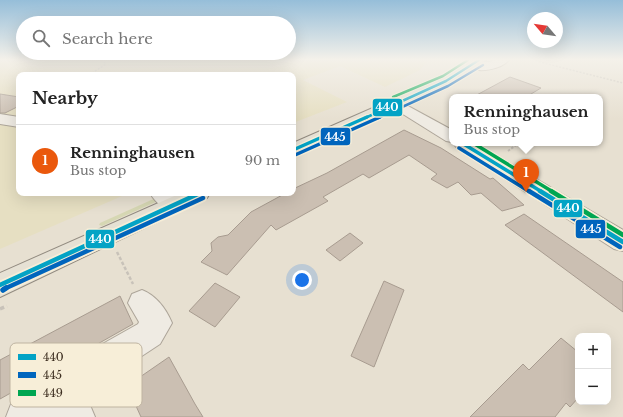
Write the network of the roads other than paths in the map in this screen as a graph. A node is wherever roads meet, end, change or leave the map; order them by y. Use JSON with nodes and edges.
{"nodes":[{"id":1,"x":449,"y":79,"type":"edge"},
{"id":2,"x":395,"y":103,"type":"junction"},
{"id":3,"x":0,"y":119,"type":"edge"},
{"id":4,"x":16,"y":122,"type":"edge"},
{"id":5,"x":449,"y":135,"type":"edge"},
{"id":6,"x":467,"y":146,"type":"edge"},
{"id":7,"x":296,"y":149,"type":"edge"},
{"id":8,"x":184,"y":196,"type":"edge"},
{"id":9,"x":167,"y":199,"type":"edge"},
{"id":10,"x":623,"y":242,"type":"edge"},
{"id":11,"x":0,"y":285,"type":"edge"},
{"id":12,"x":142,"y":303,"type":"road end"},
{"id":13,"x":134,"y":343,"type":"edge"},
{"id":14,"x":67,"y":410,"type":"edge"},
{"id":15,"x":24,"y":417,"type":"edge"}],
"edges":[{"from":1,"to":2,"type":"main road"},
{"from":2,"to":5,"type":"street"},
{"from":2,"to":7,"type":"main road"},
{"from":3,"to":4,"type":"street"},
{"from":6,"to":10,"type":"street"},
{"from":8,"to":9,"type":"main road"},
{"from":9,"to":11,"type":"main road"},
{"from":12,"to":13,"type":"street"},
{"from":14,"to":15,"type":"street"}]}
